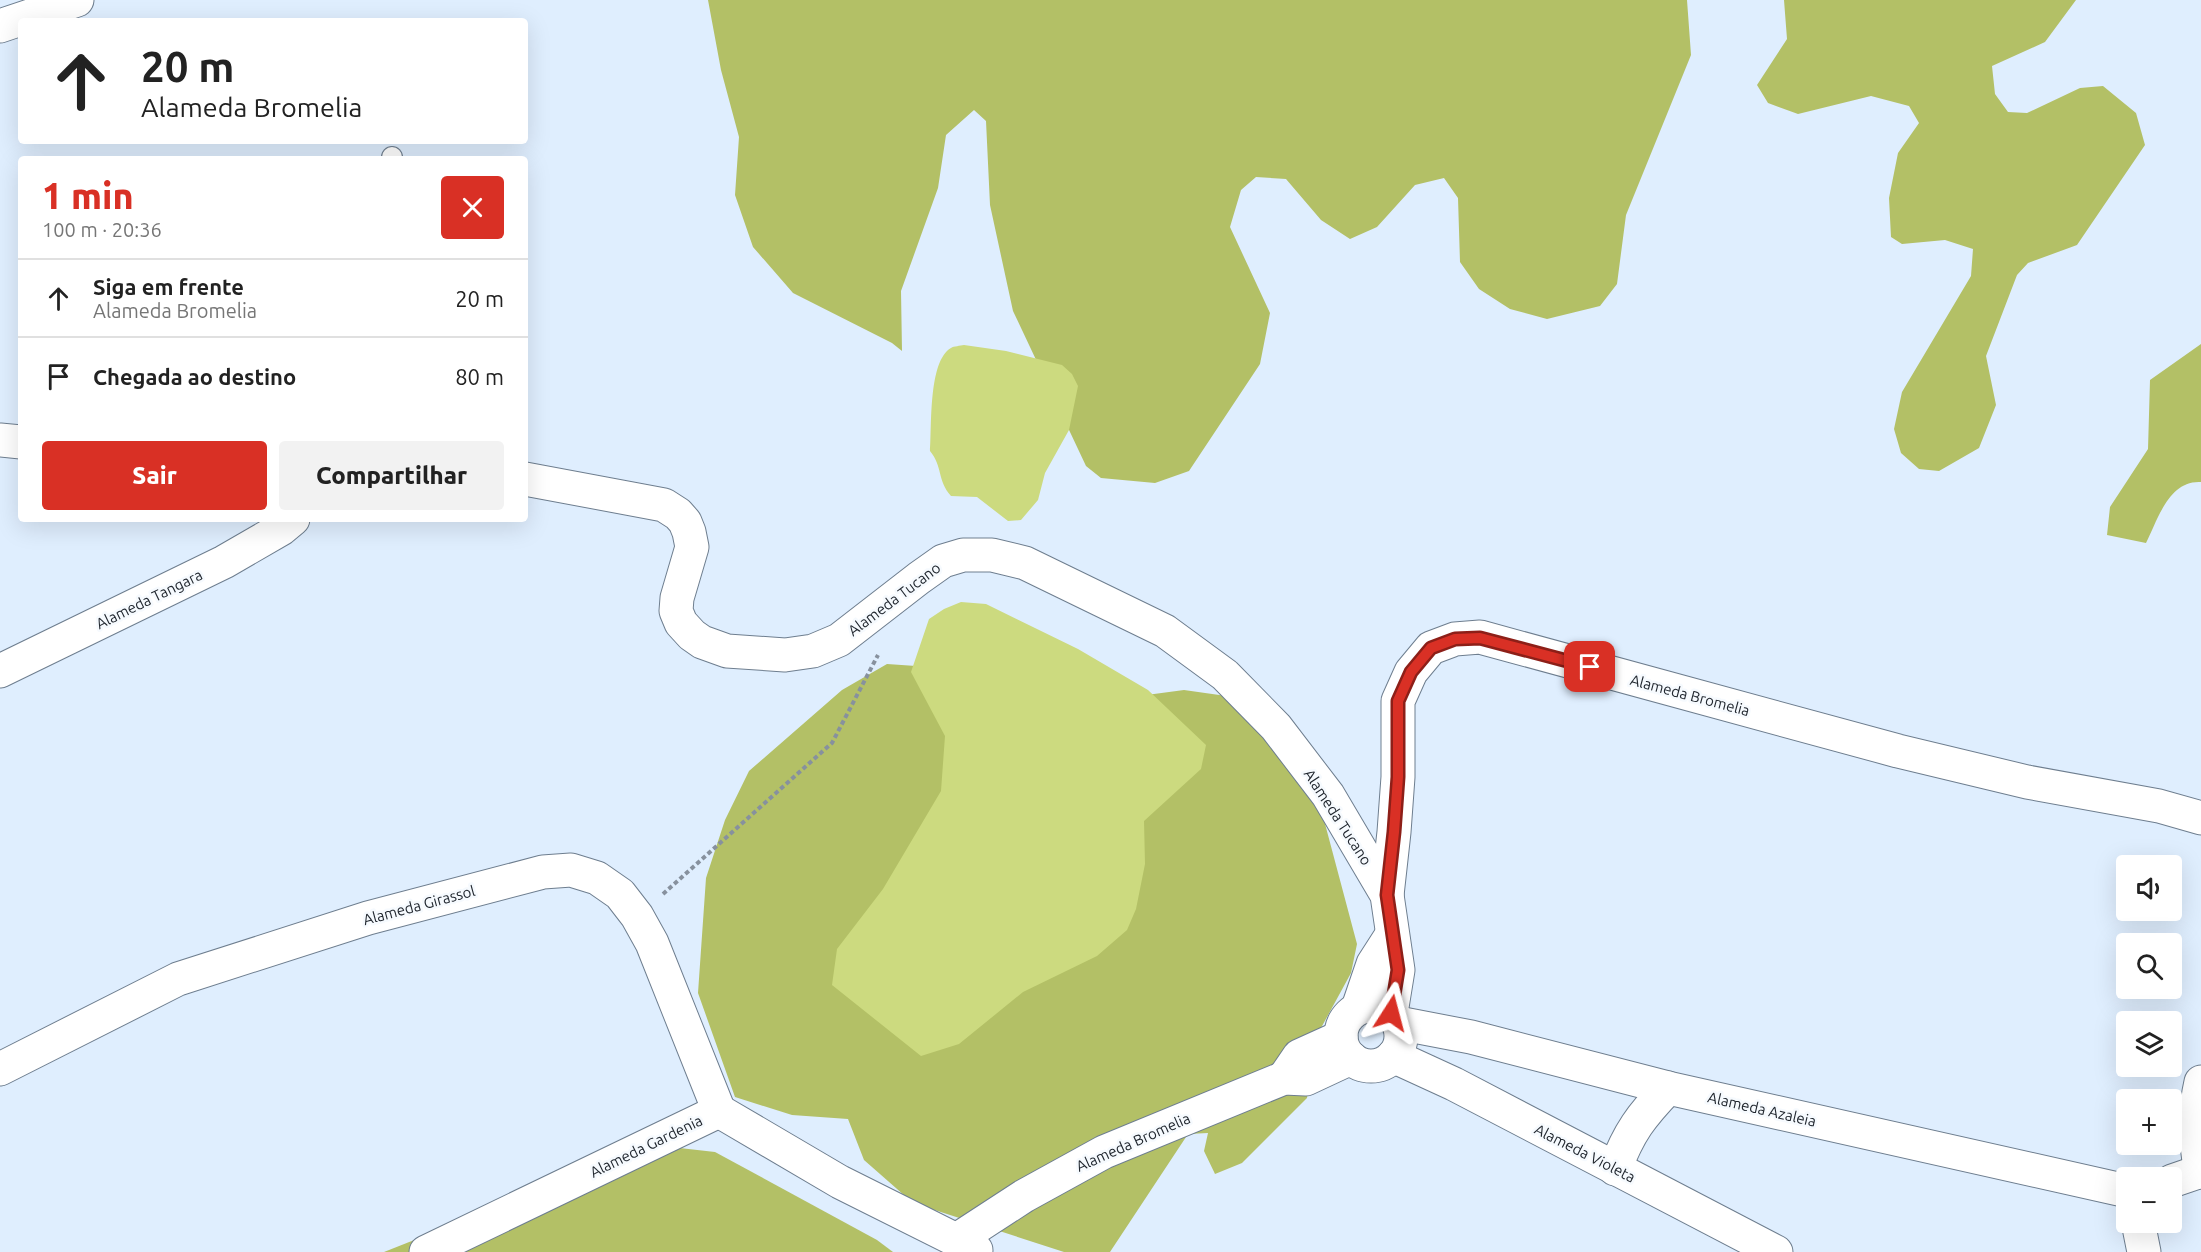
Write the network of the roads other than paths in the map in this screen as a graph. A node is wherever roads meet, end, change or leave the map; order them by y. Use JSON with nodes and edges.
{"nodes":[{"id":1,"x":77,"y":0,"type":"edge"},
{"id":2,"x":24,"y":18,"type":"edge"},
{"id":3,"x":18,"y":20,"type":"edge"},
{"id":4,"x":0,"y":26,"type":"edge"},
{"id":5,"x":0,"y":441,"type":"edge"},
{"id":6,"x":18,"y":442,"type":"edge"},
{"id":7,"x":528,"y":480,"type":"edge"},
{"id":8,"x":289,"y":522,"type":"edge"},
{"id":9,"x":0,"y":671,"type":"edge"},
{"id":10,"x":2201,"y":818,"type":"edge"},
{"id":11,"x":1387,"y":895,"type":"junction"},
{"id":12,"x":1391,"y":936,"type":"junction"},
{"id":13,"x":1358,"y":1008,"type":"junction"},
{"id":14,"x":1395,"y":1018,"type":"junction"},
{"id":15,"x":1346,"y":1048,"type":"junction"},
{"id":16,"x":1394,"y":1056,"type":"junction"},
{"id":17,"x":0,"y":1069,"type":"edge"},
{"id":18,"x":2201,"y":1082,"type":"edge"},
{"id":19,"x":1668,"y":1088,"type":"junction"},
{"id":20,"x":719,"y":1111,"type":"junction"},
{"id":21,"x":1615,"y":1169,"type":"junction"},
{"id":22,"x":2201,"y":1172,"type":"edge"},
{"id":23,"x":2182,"y":1177,"type":"edge"},
{"id":24,"x":2116,"y":1189,"type":"edge"},
{"id":25,"x":2140,"y":1233,"type":"edge"},
{"id":26,"x":969,"y":1246,"type":"edge"},
{"id":27,"x":426,"y":1252,"type":"edge"},
{"id":28,"x":1776,"y":1252,"type":"edge"},
{"id":29,"x":2144,"y":1252,"type":"edge"}],
"edges":[{"from":1,"to":2,"type":"street"},
{"from":3,"to":4,"type":"street"},
{"from":5,"to":6,"type":"street"},
{"from":7,"to":11,"type":"street","name":"Alameda Tucano"},
{"from":8,"to":9,"type":"street","name":"Alameda Tangara"},
{"from":10,"to":11,"type":"street","name":"Alameda Bromelia"},
{"from":11,"to":12,"type":"street","name":"Alameda Tucano"},
{"from":12,"to":13,"type":"street"},
{"from":12,"to":14,"type":"street","name":"Alameda Tucano"},
{"from":13,"to":14,"type":"street"},
{"from":13,"to":15,"type":"street"},
{"from":14,"to":16,"type":"street"},
{"from":14,"to":19,"type":"street","name":"Alameda Azaleia"},
{"from":15,"to":16,"type":"street"},
{"from":15,"to":26,"type":"street","name":"Alameda Bromelia"},
{"from":16,"to":21,"type":"street","name":"Alameda Violeta"},
{"from":17,"to":20,"type":"street","name":"Alameda Girassol"},
{"from":18,"to":22,"type":"street"},
{"from":19,"to":21,"type":"street"},
{"from":19,"to":24,"type":"street","name":"Alameda Azaleia"},
{"from":20,"to":26,"type":"street","name":"Alameda Gardenia"},
{"from":20,"to":27,"type":"street","name":"Alameda Gardenia"},
{"from":21,"to":28,"type":"street","name":"Alameda Violeta"},
{"from":22,"to":23,"type":"street"},
{"from":25,"to":29,"type":"street"}]}
